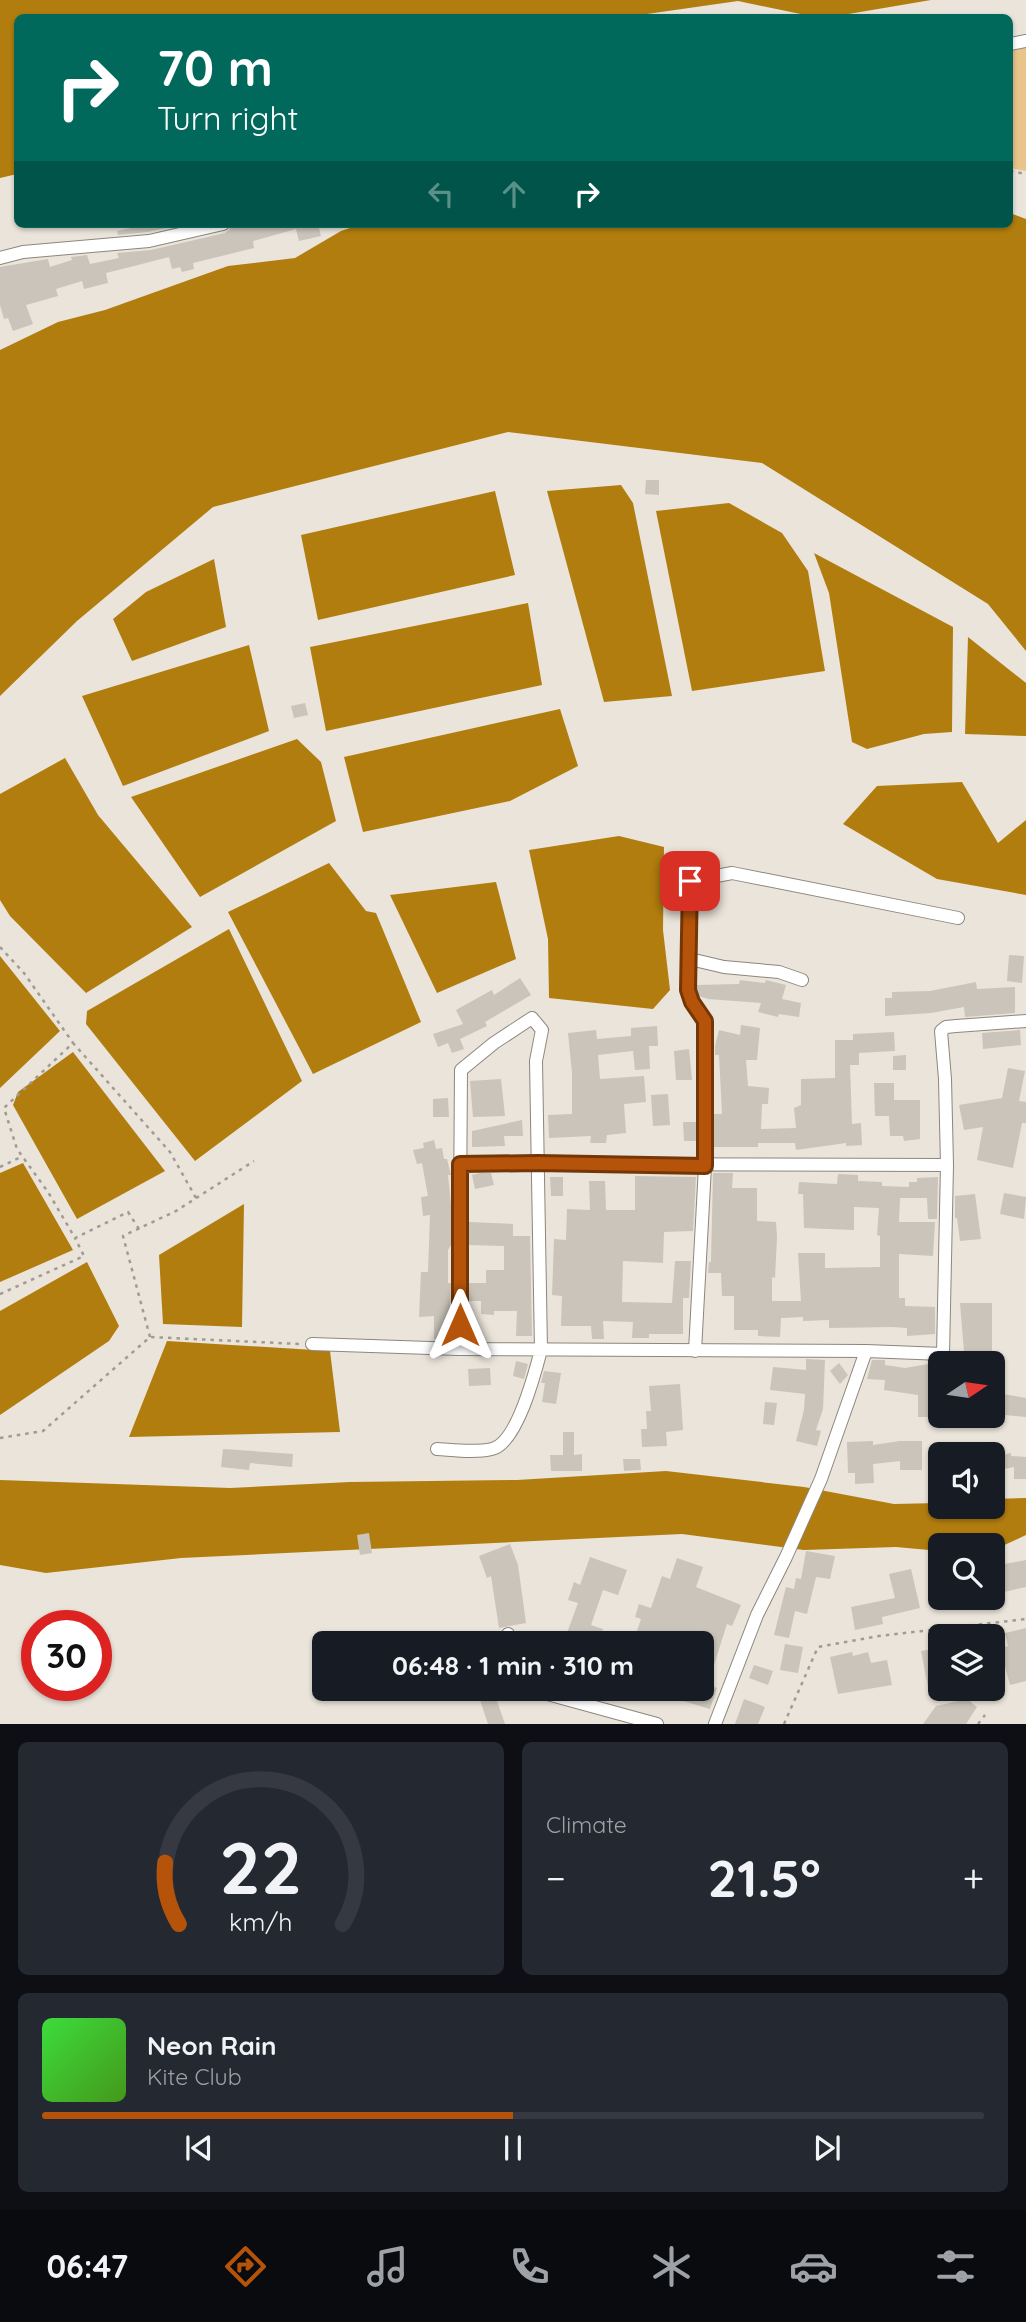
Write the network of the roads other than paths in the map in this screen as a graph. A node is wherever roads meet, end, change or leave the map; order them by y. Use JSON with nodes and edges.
{"nodes":[{"id":1,"x":206,"y":228,"type":"edge"},
{"id":2,"x":0,"y":258,"type":"edge"},
{"id":3,"x":958,"y":918,"type":"dead end"},
{"id":4,"x":690,"y":959,"type":"junction"},
{"id":5,"x":802,"y":980,"type":"dead end"},
{"id":6,"x":1026,"y":1021,"type":"edge"},
{"id":7,"x":538,"y":1163,"type":"junction"},
{"id":8,"x":460,"y":1164,"type":"junction"},
{"id":9,"x":947,"y":1165,"type":"junction"},
{"id":10,"x":705,"y":1166,"type":"junction"},
{"id":11,"x":312,"y":1344,"type":"road end"},
{"id":12,"x":459,"y":1349,"type":"junction"},
{"id":13,"x":541,"y":1350,"type":"junction"},
{"id":14,"x":866,"y":1351,"type":"junction"},
{"id":15,"x":695,"y":1352,"type":"junction"},
{"id":16,"x":437,"y":1449,"type":"dead end"},
{"id":17,"x":573,"y":1701,"type":"edge"},
{"id":18,"x":657,"y":1724,"type":"edge"},
{"id":19,"x":715,"y":1724,"type":"edge"}],
"edges":[{"from":1,"to":2,"type":"street"},
{"from":3,"to":4,"type":"street"},
{"from":4,"to":5,"type":"street"},
{"from":4,"to":10,"type":"street"},
{"from":6,"to":9,"type":"street"},
{"from":7,"to":8,"type":"street"},
{"from":7,"to":8,"type":"street"},
{"from":7,"to":10,"type":"street"},
{"from":7,"to":13,"type":"street"},
{"from":8,"to":12,"type":"street"},
{"from":9,"to":10,"type":"street"},
{"from":9,"to":14,"type":"street"},
{"from":10,"to":15,"type":"street"},
{"from":11,"to":12,"type":"street"},
{"from":12,"to":13,"type":"street"},
{"from":13,"to":15,"type":"street"},
{"from":13,"to":16,"type":"street"},
{"from":14,"to":15,"type":"street"},
{"from":14,"to":19,"type":"street"},
{"from":17,"to":18,"type":"street"}]}
